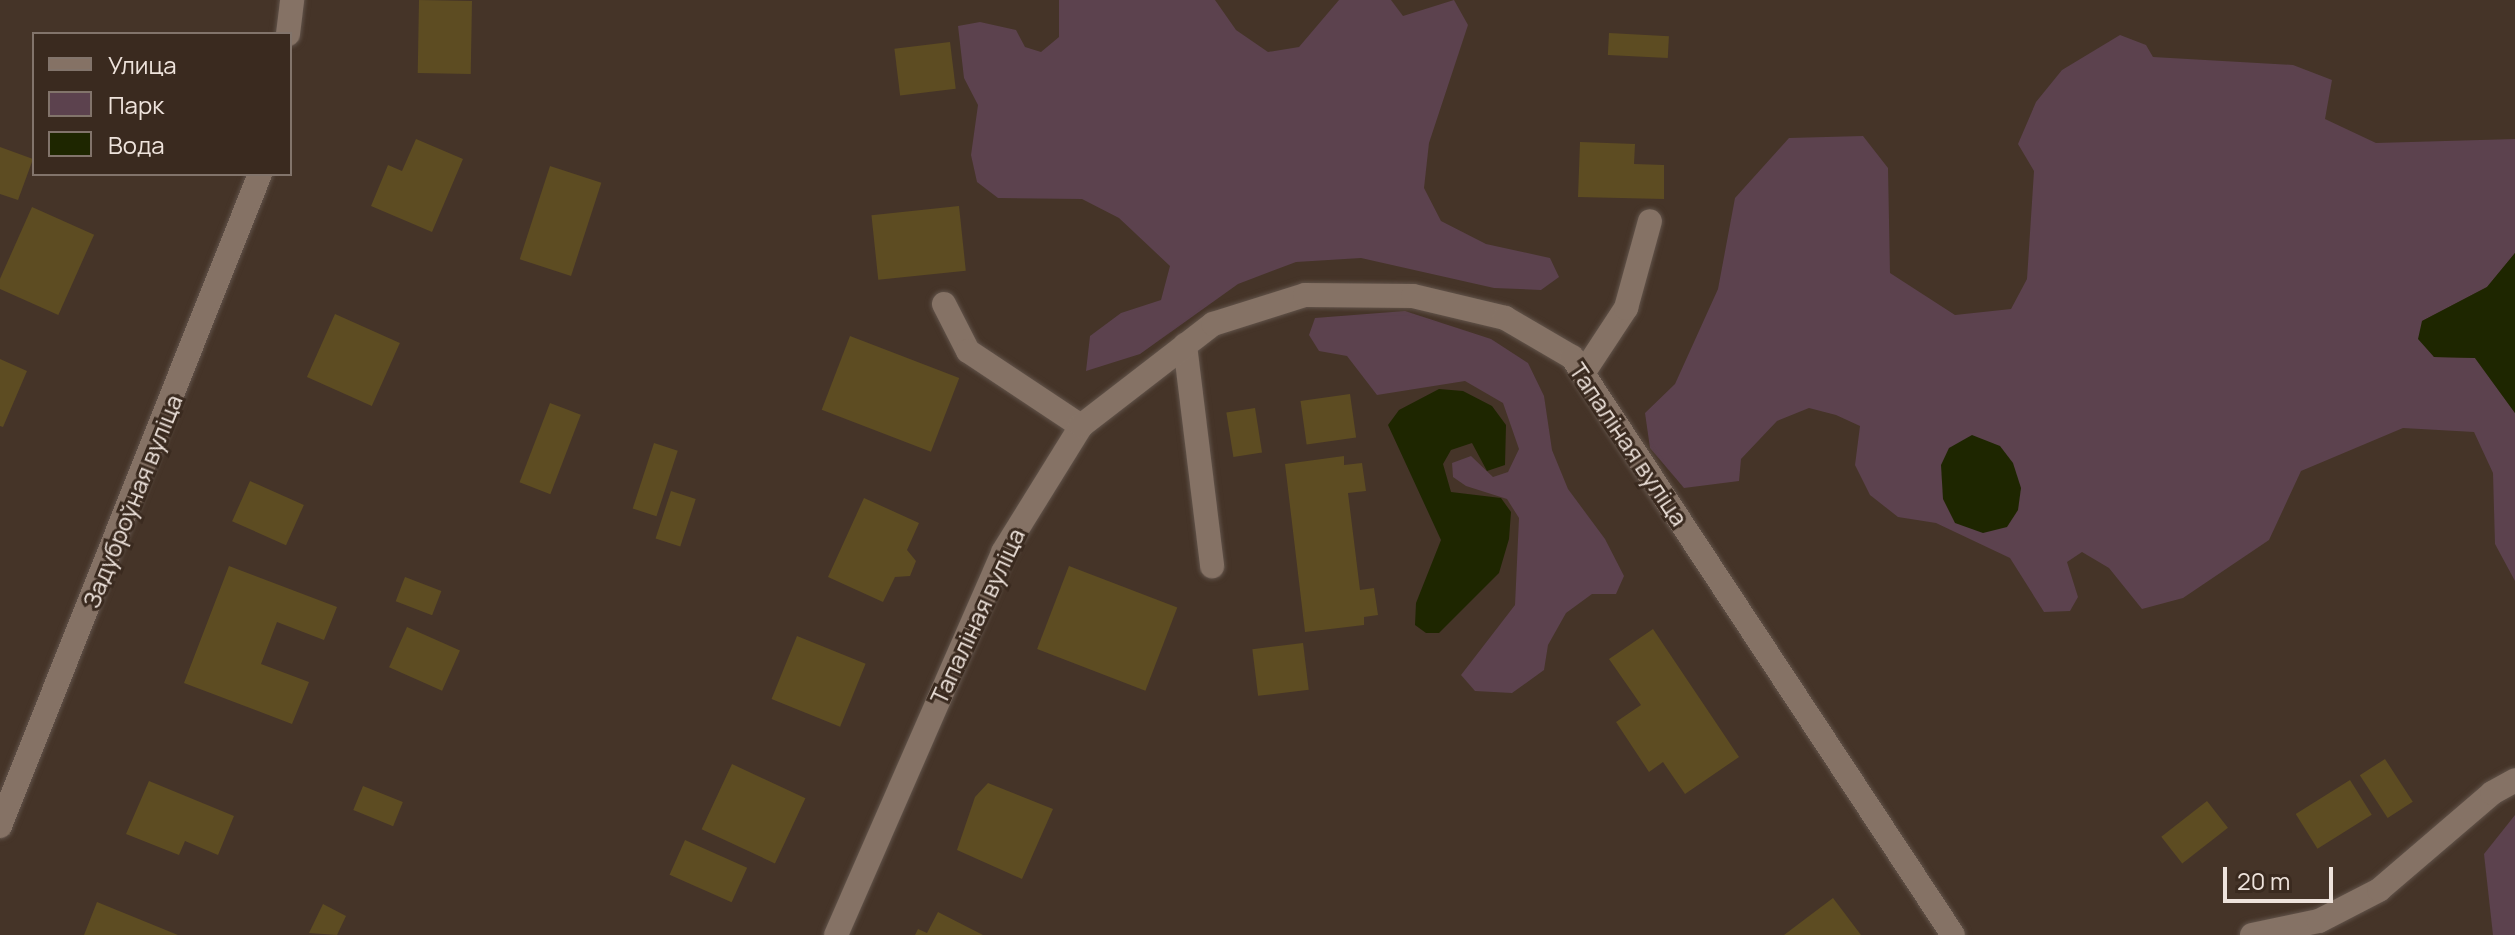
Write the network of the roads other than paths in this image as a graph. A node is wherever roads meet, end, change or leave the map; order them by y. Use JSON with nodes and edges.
{"nodes":[{"id":1,"x":292,"y":0,"type":"edge"},
{"id":2,"x":288,"y":32,"type":"edge"},
{"id":3,"x":259,"y":176,"type":"edge"},
{"id":4,"x":1650,"y":221,"type":"dead end"},
{"id":5,"x":944,"y":304,"type":"dead end"},
{"id":6,"x":1185,"y":345,"type":"junction"},
{"id":7,"x":1584,"y":372,"type":"junction"},
{"id":8,"x":1081,"y":426,"type":"junction"},
{"id":9,"x":1212,"y":566,"type":"dead end"},
{"id":10,"x":2515,"y":780,"type":"edge"},
{"id":11,"x":0,"y":826,"type":"edge"},
{"id":12,"x":2256,"y":934,"type":"edge"},
{"id":13,"x":836,"y":935,"type":"edge"},
{"id":14,"x":1953,"y":935,"type":"edge"}],
"edges":[{"from":1,"to":2,"type":"street"},
{"from":3,"to":11,"type":"street","name":"Задуброўная вуліца"},
{"from":4,"to":7,"type":"street"},
{"from":5,"to":8,"type":"street"},
{"from":6,"to":7,"type":"street","name":"Тапаліная вуліца"},
{"from":6,"to":8,"type":"street","name":"Тапаліная вуліца"},
{"from":6,"to":9,"type":"street"},
{"from":7,"to":14,"type":"street","name":"Тапаліная вуліца"},
{"from":8,"to":13,"type":"street","name":"Тапаліная вуліца"},
{"from":10,"to":12,"type":"street"}]}
